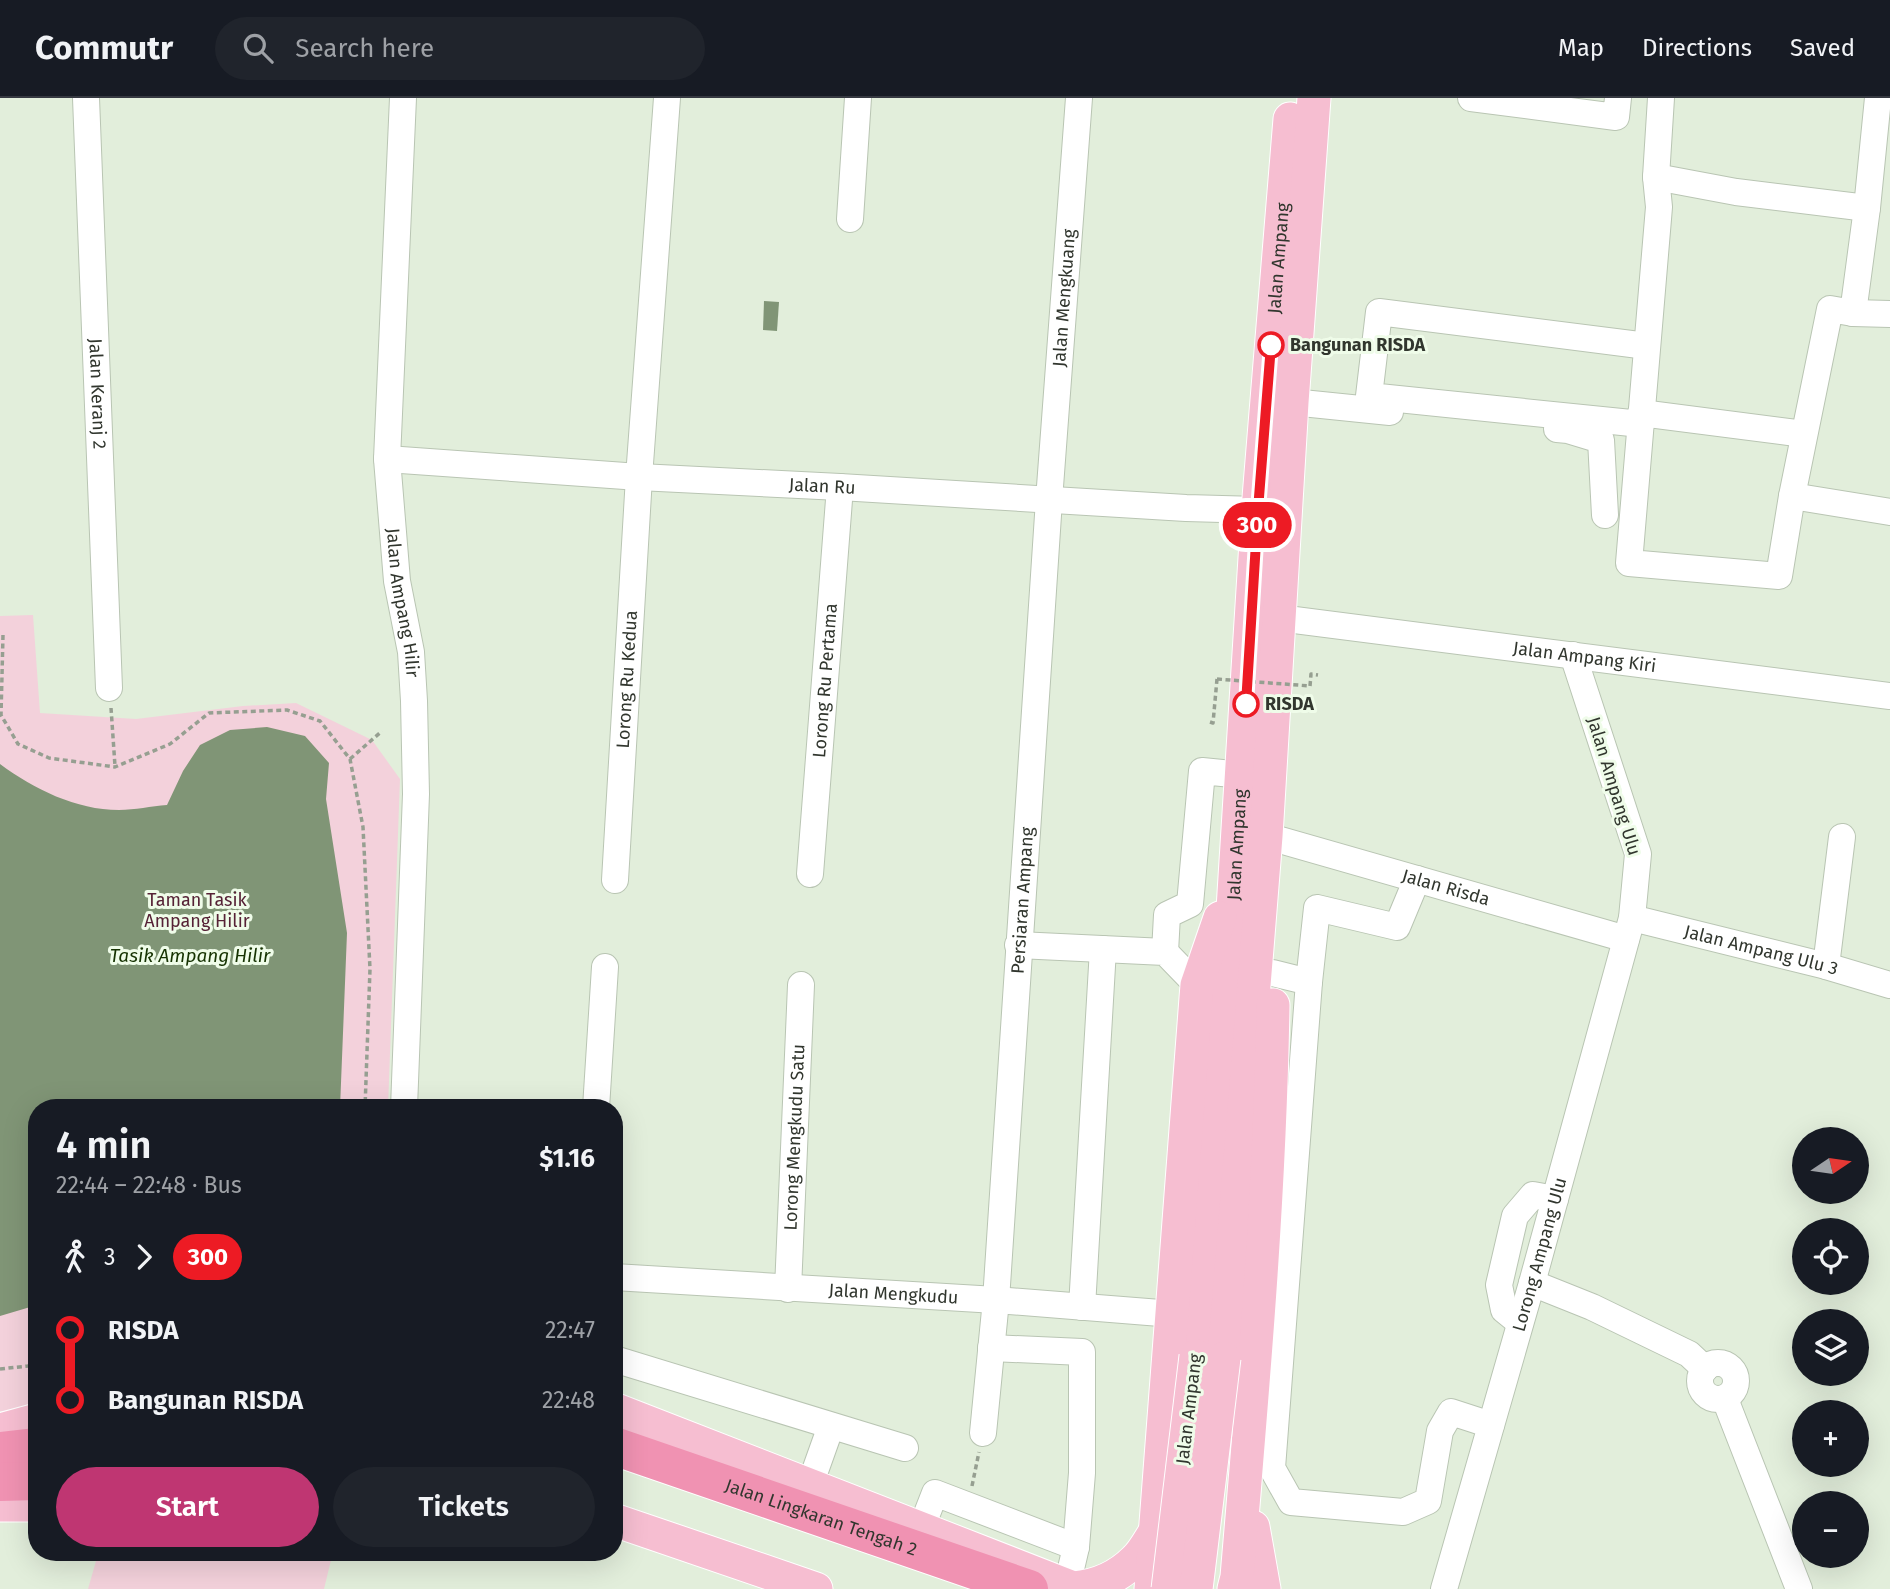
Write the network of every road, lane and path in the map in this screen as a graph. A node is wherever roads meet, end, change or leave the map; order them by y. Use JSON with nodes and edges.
{"nodes":[{"id":1,"x":86,"y":98,"type":"edge"},
{"id":2,"x":403,"y":98,"type":"edge"},
{"id":3,"x":667,"y":98,"type":"edge"},
{"id":4,"x":858,"y":98,"type":"edge"},
{"id":5,"x":1079,"y":98,"type":"edge"},
{"id":6,"x":1292,"y":98,"type":"edge"},
{"id":7,"x":1314,"y":98,"type":"edge"},
{"id":8,"x":1471,"y":98,"type":"edge"},
{"id":9,"x":1618,"y":98,"type":"edge"},
{"id":10,"x":1661,"y":98,"type":"edge"},
{"id":11,"x":1878,"y":98,"type":"edge"},
{"id":12,"x":1882,"y":139,"type":"edge"},
{"id":13,"x":1656,"y":177,"type":"junction"},
{"id":14,"x":1867,"y":208,"type":"junction"},
{"id":15,"x":850,"y":219,"type":"dead end"},
{"id":16,"x":1853,"y":313,"type":"junction"},
{"id":17,"x":1890,"y":314,"type":"edge"},
{"id":18,"x":1647,"y":346,"type":"junction"},
{"id":19,"x":1292,"y":402,"type":"junction"},
{"id":20,"x":1641,"y":418,"type":"junction"},
{"id":21,"x":1804,"y":434,"type":"junction"},
{"id":22,"x":387,"y":459,"type":"junction"},
{"id":23,"x":639,"y":477,"type":"junction"},
{"id":24,"x":841,"y":487,"type":"junction"},
{"id":25,"x":1792,"y":496,"type":"junction"},
{"id":26,"x":1049,"y":500,"type":"junction"},
{"id":27,"x":1258,"y":510,"type":"junction"},
{"id":28,"x":1890,"y":512,"type":"edge"},
{"id":29,"x":1605,"y":515,"type":"dead end"},
{"id":30,"x":1279,"y":618,"type":"junction"},
{"id":31,"x":3,"y":635,"type":"dead end"},
{"id":32,"x":1573,"y":656,"type":"junction"},
{"id":33,"x":1318,"y":675,"type":"dead end"},
{"id":34,"x":109,"y":688,"type":"joint"},
{"id":35,"x":1890,"y":696,"type":"edge"},
{"id":36,"x":1210,"y":722,"type":"dead end"},
{"id":37,"x":382,"y":731,"type":"dead end"},
{"id":38,"x":350,"y":759,"type":"junction"},
{"id":39,"x":115,"y":767,"type":"junction"},
{"id":40,"x":1242,"y":775,"type":"junction"},
{"id":41,"x":1266,"y":836,"type":"junction"},
{"id":42,"x":1842,"y":837,"type":"dead end"},
{"id":43,"x":810,"y":874,"type":"dead end"},
{"id":44,"x":1249,"y":878,"type":"junction"},
{"id":45,"x":1417,"y":879,"type":"junction"},
{"id":46,"x":615,"y":880,"type":"dead end"},
{"id":47,"x":1629,"y":929,"type":"junction"},
{"id":48,"x":1018,"y":945,"type":"junction"},
{"id":49,"x":1103,"y":949,"type":"junction"},
{"id":50,"x":1166,"y":952,"type":"junction"},
{"id":51,"x":1826,"y":966,"type":"junction"},
{"id":52,"x":605,"y":967,"type":"dead end"},
{"id":53,"x":1273,"y":973,"type":"junction"},
{"id":54,"x":1309,"y":982,"type":"junction"},
{"id":55,"x":801,"y":985,"type":"dead end"},
{"id":56,"x":1197,"y":985,"type":"junction"},
{"id":57,"x":1890,"y":985,"type":"edge"},
{"id":58,"x":365,"y":1099,"type":"edge"},
{"id":59,"x":404,"y":1099,"type":"edge"},
{"id":60,"x":597,"y":1099,"type":"edge"},
{"id":61,"x":1555,"y":1199,"type":"junction"},
{"id":62,"x":623,"y":1278,"type":"edge"},
{"id":63,"x":1532,"y":1283,"type":"junction"},
{"id":64,"x":788,"y":1289,"type":"junction"},
{"id":65,"x":996,"y":1300,"type":"junction"},
{"id":66,"x":1082,"y":1307,"type":"junction"},
{"id":67,"x":1173,"y":1314,"type":"junction"},
{"id":68,"x":1520,"y":1323,"type":"junction"},
{"id":69,"x":991,"y":1348,"type":"junction"},
{"id":70,"x":1210,"y":1357,"type":"junction"},
{"id":71,"x":623,"y":1362,"type":"edge"},
{"id":72,"x":28,"y":1366,"type":"edge"},
{"id":73,"x":0,"y":1369,"type":"edge"},
{"id":74,"x":623,"y":1412,"type":"edge"},
{"id":75,"x":28,"y":1422,"type":"edge"},
{"id":76,"x":1491,"y":1425,"type":"junction"},
{"id":77,"x":831,"y":1426,"type":"junction"},
{"id":78,"x":0,"y":1430,"type":"edge"},
{"id":79,"x":983,"y":1433,"type":"joint"},
{"id":80,"x":28,"y":1448,"type":"edge"},
{"id":81,"x":905,"y":1448,"type":"dead end"},
{"id":82,"x":623,"y":1449,"type":"edge"},
{"id":83,"x":0,"y":1451,"type":"edge"},
{"id":84,"x":623,"y":1473,"type":"edge"},
{"id":85,"x":28,"y":1481,"type":"edge"},
{"id":86,"x":0,"y":1482,"type":"edge"},
{"id":87,"x":810,"y":1485,"type":"junction"},
{"id":88,"x":0,"y":1505,"type":"edge"},
{"id":89,"x":28,"y":1505,"type":"edge"},
{"id":90,"x":966,"y":1505,"type":"junction"},
{"id":91,"x":623,"y":1523,"type":"edge"},
{"id":92,"x":921,"y":1529,"type":"junction"},
{"id":93,"x":1155,"y":1532,"type":"junction"},
{"id":94,"x":1076,"y":1547,"type":"junction"},
{"id":95,"x":1157,"y":1581,"type":"edge"},
{"id":96,"x":1245,"y":1585,"type":"edge"},
{"id":97,"x":1449,"y":1587,"type":"edge"},
{"id":98,"x":1072,"y":1588,"type":"edge"},
{"id":99,"x":816,"y":1589,"type":"edge"},
{"id":100,"x":959,"y":1589,"type":"edge"},
{"id":101,"x":1029,"y":1589,"type":"edge"},
{"id":102,"x":1196,"y":1589,"type":"edge"},
{"id":103,"x":1799,"y":1589,"type":"edge"}],
"edges":[{"from":1,"to":34,"type":"street","name":"Jalan Keranj 2"},
{"from":2,"to":22,"type":"street","name":"Jalan Ampang Hilir"},
{"from":3,"to":23,"type":"street"},
{"from":4,"to":15,"type":"street"},
{"from":5,"to":26,"type":"street","name":"Jalan Mengkuang"},
{"from":6,"to":27,"type":"main road","name":"Jalan Ampang"},
{"from":7,"to":19,"type":"main road","name":"Jalan Ampang"},
{"from":8,"to":9,"type":"street"},
{"from":10,"to":13,"type":"street"},
{"from":11,"to":12,"type":"street"},
{"from":12,"to":14,"type":"street"},
{"from":13,"to":14,"type":"street"},
{"from":13,"to":18,"type":"street"},
{"from":14,"to":16,"type":"street"},
{"from":16,"to":17,"type":"street"},
{"from":16,"to":21,"type":"street"},
{"from":18,"to":20,"type":"street"},
{"from":18,"to":20,"type":"street"},
{"from":19,"to":29,"type":"street"},
{"from":19,"to":30,"type":"main road","name":"Jalan Ampang"},
{"from":20,"to":21,"type":"street"},
{"from":20,"to":25,"type":"street"},
{"from":21,"to":25,"type":"street"},
{"from":22,"to":23,"type":"street","name":"Jalan Ru"},
{"from":22,"to":59,"type":"street","name":"Jalan Ampang Hilir"},
{"from":23,"to":24,"type":"street","name":"Jalan Ru"},
{"from":23,"to":46,"type":"street","name":"Lorong Ru Kedua"},
{"from":24,"to":26,"type":"street","name":"Jalan Ru"},
{"from":24,"to":43,"type":"street","name":"Lorong Ru Pertama"},
{"from":25,"to":28,"type":"street"},
{"from":26,"to":27,"type":"street","name":"Jalan Ru"},
{"from":26,"to":48,"type":"street","name":"Persiaran Ampang"},
{"from":27,"to":40,"type":"main road","name":"Jalan Ampang"},
{"from":30,"to":32,"type":"street","name":"Jalan Ampang Kiri"},
{"from":30,"to":41,"type":"main road","name":"Jalan Ampang"},
{"from":31,"to":39,"type":"path"},
{"from":32,"to":35,"type":"street","name":"Jalan Ampang Kiri"},
{"from":32,"to":47,"type":"street","name":"Jalan Ampang Ulu"},
{"from":33,"to":36,"type":"path","bridge":true},
{"from":34,"to":39,"type":"path"},
{"from":37,"to":38,"type":"path"},
{"from":38,"to":39,"type":"path"},
{"from":38,"to":58,"type":"path"},
{"from":40,"to":44,"type":"main road","name":"Jalan Ampang"},
{"from":40,"to":50,"type":"street"},
{"from":41,"to":44,"type":"main road","name":"Jalan Ampang"},
{"from":41,"to":45,"type":"street","name":"Jalan Risda"},
{"from":42,"to":51,"type":"street"},
{"from":44,"to":53,"type":"main road"},
{"from":44,"to":56,"type":"main road"},
{"from":44,"to":70,"type":"main road","name":"Jalan Ampang"},
{"from":45,"to":47,"type":"street","name":"Jalan Risda"},
{"from":45,"to":54,"type":"street"},
{"from":47,"to":51,"type":"street","name":"Jalan Ampang Ulu 3"},
{"from":47,"to":61,"type":"street","name":"Lorong Ampang Ulu"},
{"from":48,"to":49,"type":"street"},
{"from":48,"to":65,"type":"street","name":"Persiaran Ampang"},
{"from":49,"to":50,"type":"street"},
{"from":49,"to":66,"type":"street"},
{"from":50,"to":56,"type":"street"},
{"from":51,"to":57,"type":"street","name":"Jalan Ampang Ulu 3"},
{"from":52,"to":60,"type":"street"},
{"from":53,"to":54,"type":"street"},
{"from":53,"to":96,"type":"main road"},
{"from":54,"to":76,"type":"street"},
{"from":55,"to":64,"type":"street","name":"Lorong Mengkudu Satu"},
{"from":56,"to":67,"type":"main road"},
{"from":61,"to":63,"type":"street","name":"Lorong Ampang Ulu"},
{"from":61,"to":68,"type":"street"},
{"from":62,"to":64,"type":"street","name":"Jalan Mengkudu"},
{"from":63,"to":68,"type":"street","name":"Lorong Ampang Ulu"},
{"from":63,"to":103,"type":"street"},
{"from":64,"to":65,"type":"street","name":"Jalan Mengkudu"},
{"from":65,"to":66,"type":"street","name":"Jalan Mengkudu"},
{"from":65,"to":69,"type":"street","name":"Persiaran Ampang"},
{"from":66,"to":67,"type":"street","name":"Jalan Mengkudu"},
{"from":67,"to":93,"type":"main road"},
{"from":68,"to":76,"type":"street","name":"Lorong Ampang Ulu"},
{"from":69,"to":79,"type":"street","name":"Persiaran Ampang"},
{"from":69,"to":94,"type":"street"},
{"from":70,"to":95,"type":"main road","name":"Jalan Ampang","bridge":true},
{"from":70,"to":102,"type":"main road","name":"Jalan Ampang","bridge":true},
{"from":71,"to":77,"type":"street"},
{"from":72,"to":73,"type":"path"},
{"from":74,"to":87,"type":"main road"},
{"from":75,"to":78,"type":"main road"},
{"from":76,"to":97,"type":"street","name":"Lorong Ampang Ulu"},
{"from":77,"to":81,"type":"street"},
{"from":77,"to":87,"type":"street"},
{"from":79,"to":90,"type":"path"},
{"from":80,"to":83,"type":"highway"},
{"from":82,"to":101,"type":"highway","name":"Jalan Lingkaran Tengah 2"},
{"from":84,"to":100,"type":"highway","name":"Jalan Lingkaran Tengah 2"},
{"from":85,"to":86,"type":"highway"},
{"from":87,"to":92,"type":"main road"},
{"from":88,"to":89,"type":"main road"},
{"from":90,"to":92,"type":"street"},
{"from":90,"to":94,"type":"street"},
{"from":91,"to":99,"type":"main road"},
{"from":92,"to":98,"type":"main road"},
{"from":93,"to":95,"type":"main road"},
{"from":93,"to":98,"type":"main road"},
{"from":94,"to":98,"type":"street"},
{"from":95,"to":96,"type":"main road"}]}
